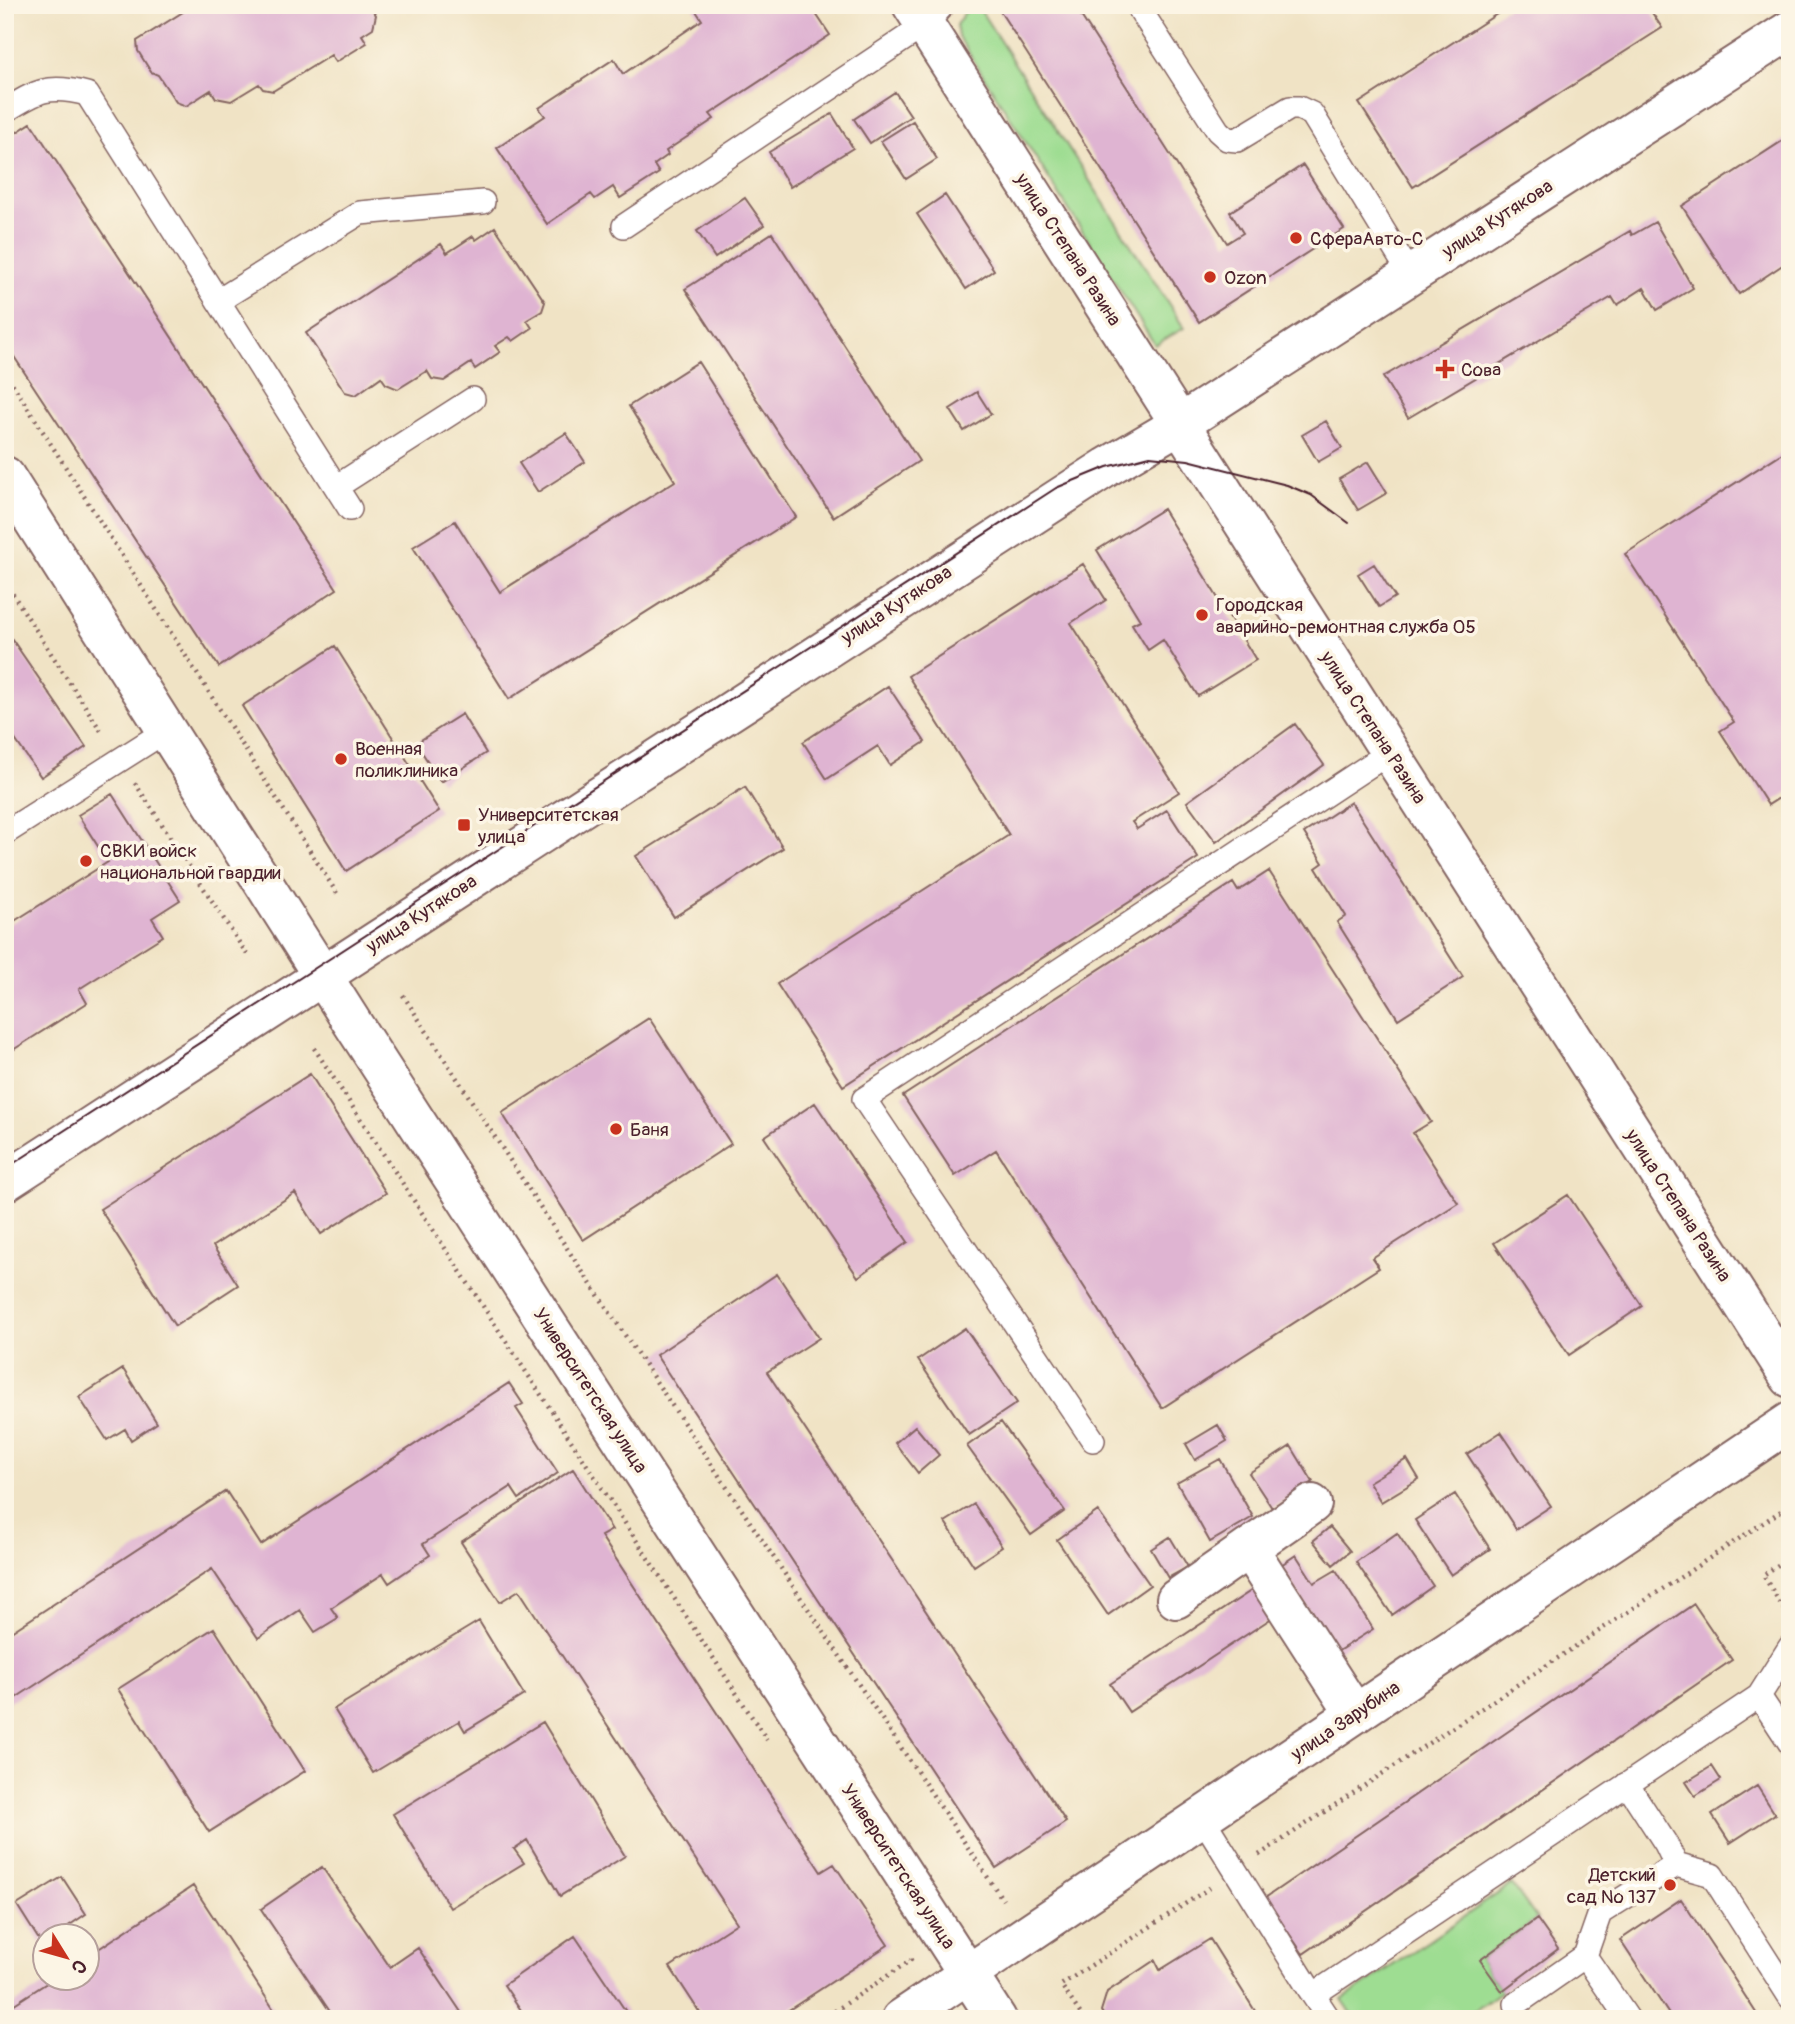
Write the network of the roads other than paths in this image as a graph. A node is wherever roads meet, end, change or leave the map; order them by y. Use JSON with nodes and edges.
{"nodes":[{"id":1,"x":1137,"y":5,"type":"edge"},
{"id":2,"x":927,"y":12,"type":"edge"},
{"id":3,"x":1790,"y":30,"type":"edge"},
{"id":4,"x":5,"y":111,"type":"edge"},
{"id":5,"x":483,"y":202,"type":"dead end"},
{"id":6,"x":624,"y":226,"type":"dead end"},
{"id":7,"x":1410,"y":274,"type":"junction"},
{"id":8,"x":218,"y":301,"type":"junction"},
{"id":9,"x":474,"y":400,"type":"dead end"},
{"id":10,"x":1180,"y":424,"type":"junction"},
{"id":11,"x":5,"y":476,"type":"edge"},
{"id":12,"x":336,"y":486,"type":"junction"},
{"id":13,"x":350,"y":509,"type":"dead end"},
{"id":14,"x":167,"y":730,"type":"junction"},
{"id":15,"x":1391,"y":752,"type":"junction"},
{"id":16,"x":5,"y":833,"type":"edge"},
{"id":17,"x":323,"y":976,"type":"junction"},
{"id":18,"x":5,"y":1182,"type":"edge"},
{"id":19,"x":1790,"y":1378,"type":"edge"},
{"id":20,"x":1790,"y":1422,"type":"edge"},
{"id":21,"x":1093,"y":1440,"type":"dead end"},
{"id":22,"x":1312,"y":1504,"type":"dead end"},
{"id":23,"x":1249,"y":1549,"type":"junction"},
{"id":24,"x":1176,"y":1599,"type":"dead end"},
{"id":25,"x":1790,"y":1647,"type":"edge"},
{"id":26,"x":1759,"y":1696,"type":"junction"},
{"id":27,"x":1355,"y":1714,"type":"junction"},
{"id":28,"x":1790,"y":1743,"type":"edge"},
{"id":29,"x":1627,"y":1784,"type":"junction"},
{"id":30,"x":1202,"y":1817,"type":"junction"},
{"id":31,"x":1676,"y":1865,"type":"junction"},
{"id":32,"x":1585,"y":1956,"type":"junction"},
{"id":33,"x":968,"y":1974,"type":"junction"},
{"id":34,"x":1313,"y":1995,"type":"junction"},
{"id":35,"x":1790,"y":1997,"type":"edge"},
{"id":36,"x":1516,"y":2004,"type":"dead end"},
{"id":37,"x":901,"y":2019,"type":"edge"},
{"id":38,"x":997,"y":2019,"type":"edge"},
{"id":39,"x":1329,"y":2019,"type":"edge"},
{"id":40,"x":1628,"y":2019,"type":"edge"}],
"edges":[{"from":1,"to":7,"type":"lane"},
{"from":2,"to":6,"type":"lane"},
{"from":2,"to":10,"type":"street","name":"улица Степана Разина"},
{"from":3,"to":7,"type":"street","name":"улица Кутякова"},
{"from":4,"to":8,"type":"lane"},
{"from":5,"to":8,"type":"lane"},
{"from":7,"to":10,"type":"street","name":"улица Кутякова"},
{"from":8,"to":12,"type":"lane"},
{"from":9,"to":12,"type":"lane"},
{"from":10,"to":15,"type":"street","name":"улица Степана Разина"},
{"from":10,"to":17,"type":"street","name":"улица Кутякова"},
{"from":11,"to":14,"type":"street","name":"Университетская улица"},
{"from":12,"to":13,"type":"lane"},
{"from":14,"to":16,"type":"lane"},
{"from":14,"to":17,"type":"street","name":"Университетская улица"},
{"from":15,"to":19,"type":"street","name":"улица Степана Разина"},
{"from":15,"to":21,"type":"lane"},
{"from":17,"to":18,"type":"street","name":"улица Кутякова"},
{"from":17,"to":33,"type":"street","name":"Университетская улица"},
{"from":20,"to":27,"type":"street","name":"улица Зарубина"},
{"from":22,"to":23,"type":"street"},
{"from":23,"to":24,"type":"street"},
{"from":23,"to":27,"type":"street"},
{"from":25,"to":26,"type":"lane"},
{"from":26,"to":28,"type":"lane"},
{"from":26,"to":29,"type":"lane"},
{"from":27,"to":30,"type":"street","name":"улица Зарубина"},
{"from":29,"to":31,"type":"lane"},
{"from":29,"to":34,"type":"lane"},
{"from":30,"to":33,"type":"street","name":"улица Зарубина"},
{"from":30,"to":34,"type":"lane"},
{"from":31,"to":32,"type":"lane"},
{"from":31,"to":35,"type":"lane"},
{"from":32,"to":36,"type":"lane"},
{"from":32,"to":40,"type":"lane"},
{"from":33,"to":37,"type":"street","name":"улица Зарубина"},
{"from":33,"to":38,"type":"street","name":"Университетская улица"},
{"from":34,"to":39,"type":"lane"}]}
